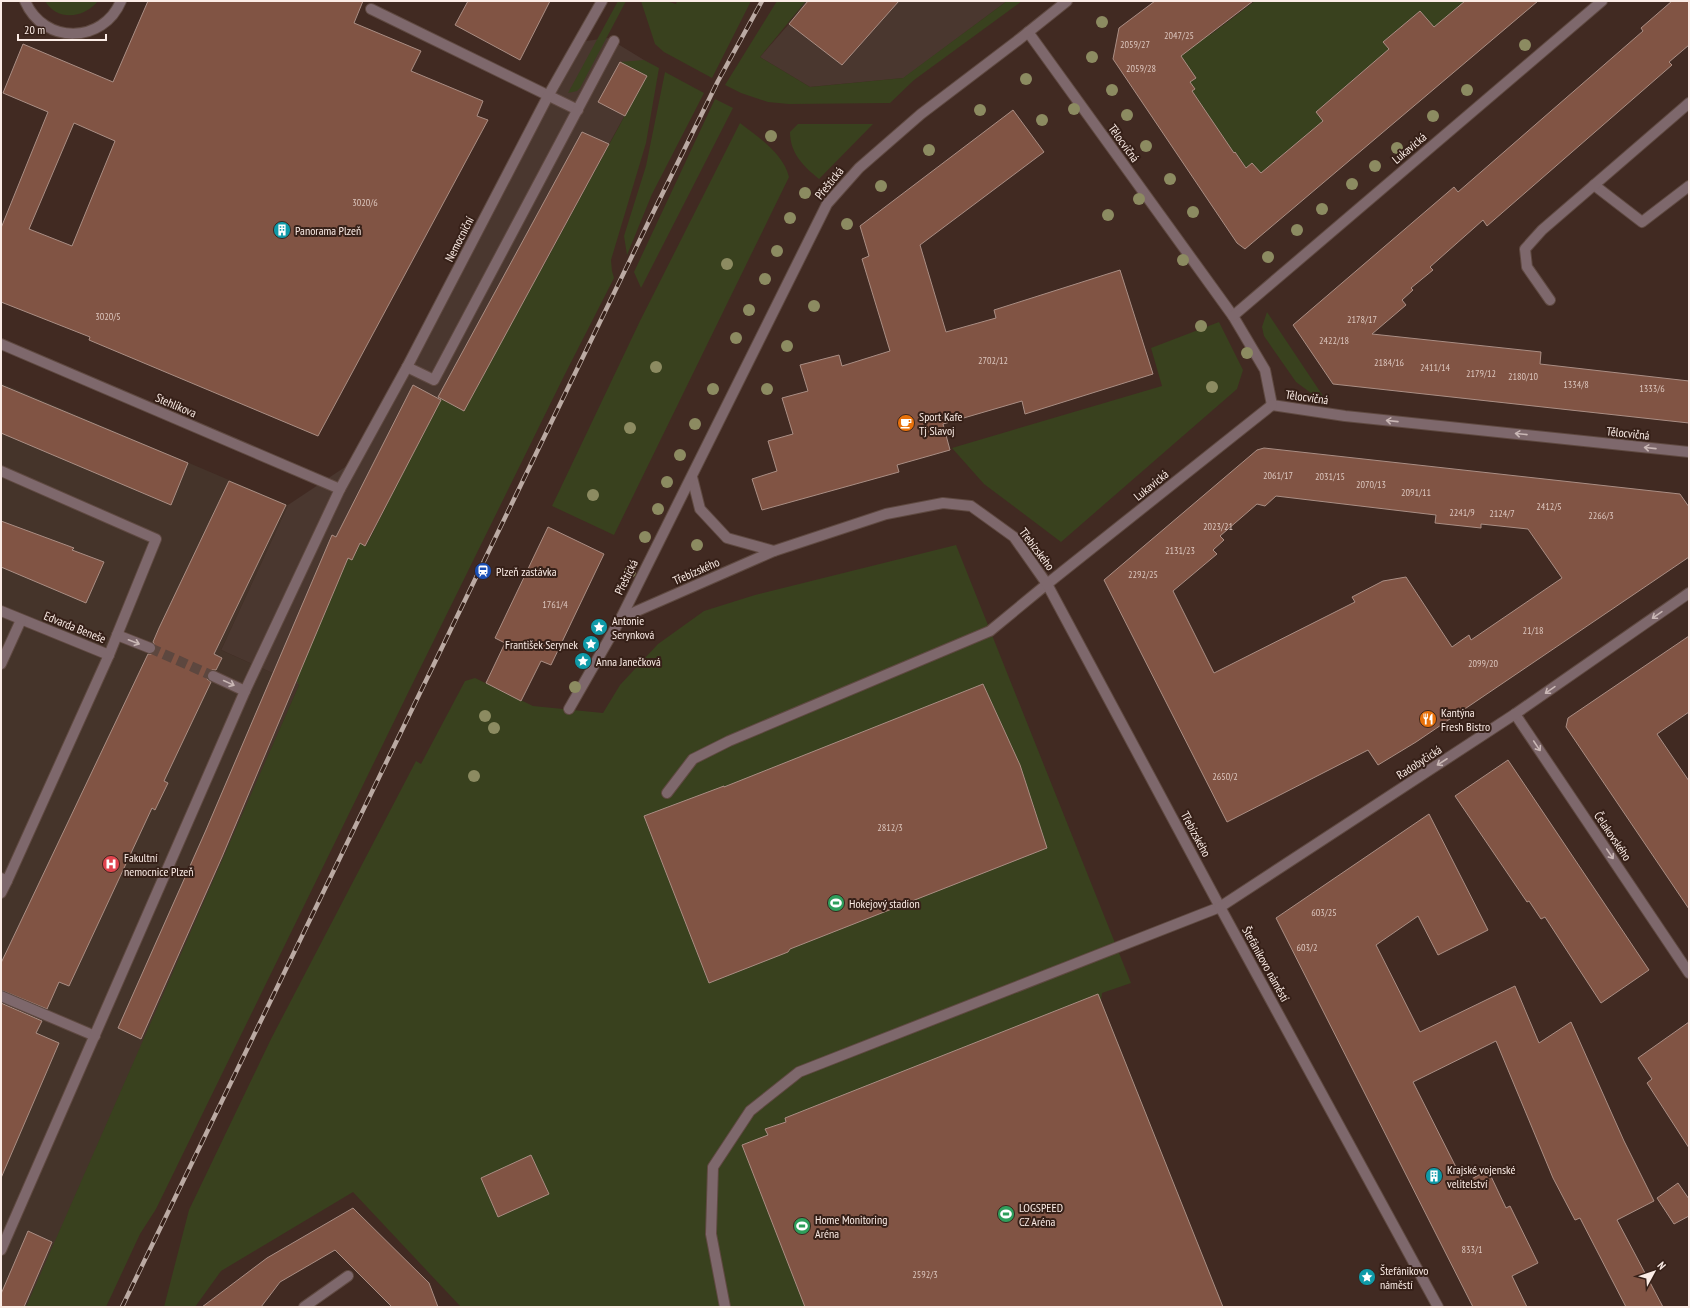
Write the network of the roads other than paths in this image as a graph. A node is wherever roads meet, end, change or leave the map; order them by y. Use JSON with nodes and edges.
{"nodes":[{"id":1,"x":25,"y":1,"type":"edge"},
{"id":2,"x":121,"y":1,"type":"edge"},
{"id":3,"x":602,"y":1,"type":"edge"},
{"id":4,"x":1067,"y":1,"type":"edge"},
{"id":5,"x":1602,"y":1,"type":"edge"},
{"id":6,"x":371,"y":9,"type":"dead end"},
{"id":7,"x":1028,"y":32,"type":"junction"},
{"id":8,"x":614,"y":42,"type":"dead end"},
{"id":9,"x":548,"y":96,"type":"junction"},
{"id":10,"x":1689,"y":103,"type":"edge"},
{"id":11,"x":578,"y":110,"type":"junction"},
{"id":12,"x":1594,"y":185,"type":"junction"},
{"id":13,"x":1689,"y":186,"type":"edge"},
{"id":14,"x":1550,"y":300,"type":"dead end"},
{"id":15,"x":1233,"y":316,"type":"junction"},
{"id":16,"x":1,"y":344,"type":"edge"},
{"id":17,"x":408,"y":367,"type":"junction"},
{"id":18,"x":1272,"y":405,"type":"junction"},
{"id":19,"x":1689,"y":452,"type":"edge"},
{"id":20,"x":1,"y":472,"type":"edge"},
{"id":21,"x":692,"y":477,"type":"junction"},
{"id":22,"x":340,"y":489,"type":"junction"},
{"id":23,"x":774,"y":550,"type":"junction"},
{"id":24,"x":1047,"y":584,"type":"junction"},
{"id":25,"x":1689,"y":593,"type":"edge"},
{"id":26,"x":1,"y":611,"type":"edge"},
{"id":27,"x":621,"y":618,"type":"junction"},
{"id":28,"x":21,"y":620,"type":"junction"},
{"id":29,"x":117,"y":635,"type":"junction"},
{"id":30,"x":150,"y":648,"type":"tunnel mouth"},
{"id":31,"x":109,"y":656,"type":"junction"},
{"id":32,"x":1,"y":664,"type":"edge"},
{"id":33,"x":213,"y":676,"type":"tunnel mouth"},
{"id":34,"x":245,"y":691,"type":"junction"},
{"id":35,"x":570,"y":709,"type":"dead end"},
{"id":36,"x":1515,"y":714,"type":"junction"},
{"id":37,"x":667,"y":793,"type":"dead end"},
{"id":38,"x":4,"y":879,"type":"edge"},
{"id":39,"x":1,"y":893,"type":"edge"},
{"id":40,"x":1220,"y":907,"type":"junction"},
{"id":41,"x":1689,"y":973,"type":"edge"},
{"id":42,"x":1,"y":996,"type":"edge"},
{"id":43,"x":95,"y":1036,"type":"junction"},
{"id":44,"x":1,"y":1250,"type":"edge"},
{"id":45,"x":348,"y":1276,"type":"dead end"},
{"id":46,"x":304,"y":1307,"type":"edge"},
{"id":47,"x":725,"y":1307,"type":"edge"},
{"id":48,"x":1438,"y":1307,"type":"edge"}],
"edges":[{"from":1,"to":2,"type":"street"},
{"from":3,"to":9,"type":"street","name":"Nemocniční"},
{"from":4,"to":7,"type":"street","name":"Přeštická"},
{"from":5,"to":15,"type":"street","name":"Lukavická"},
{"from":6,"to":9,"type":"street"},
{"from":7,"to":15,"type":"street","name":"Tělocvičná"},
{"from":7,"to":21,"type":"street","name":"Přeštická"},
{"from":8,"to":11,"type":"street"},
{"from":9,"to":11,"type":"street"},
{"from":9,"to":17,"type":"street","name":"Nemocniční"},
{"from":10,"to":12,"type":"street"},
{"from":11,"to":17,"type":"street"},
{"from":12,"to":13,"type":"street"},
{"from":12,"to":14,"type":"street"},
{"from":15,"to":18,"type":"street","name":"Tělocvičná"},
{"from":16,"to":22,"type":"street","name":"Stehlíkova"},
{"from":17,"to":22,"type":"street","name":"Nemocniční"},
{"from":19,"to":18,"type":"street","name":"Tělocvičná","one_way":true},
{"from":18,"to":24,"type":"street","name":"Lukavická"},
{"from":20,"to":29,"type":"street"},
{"from":21,"to":23,"type":"street"},
{"from":21,"to":27,"type":"street","name":"Přeštická"},
{"from":22,"to":34,"type":"street","name":"Nemocniční"},
{"from":23,"to":24,"type":"street","name":"Třebízského"},
{"from":23,"to":27,"type":"street","name":"Třebízského"},
{"from":24,"to":37,"type":"street","name":"Lukavická"},
{"from":24,"to":40,"type":"street","name":"Třebízského"},
{"from":25,"to":36,"type":"street","name":"Radobyčická","one_way":true},
{"from":26,"to":28,"type":"street","name":"Edvarda Beneše"},
{"from":27,"to":35,"type":"street","name":"Přeštická"},
{"from":28,"to":31,"type":"street","name":"Edvarda Beneše"},
{"from":28,"to":32,"type":"street"},
{"from":29,"to":30,"type":"street","name":"Edvarda Beneše","one_way":true},
{"from":29,"to":31,"type":"street","name":"Edvarda Beneše"},
{"from":31,"to":38,"type":"street"},
{"from":33,"to":34,"type":"street","one_way":true},
{"from":34,"to":43,"type":"street","name":"Nemocniční"},
{"from":36,"to":40,"type":"street","name":"Radobyčická","one_way":true},
{"from":36,"to":41,"type":"street","name":"Čelakovského","one_way":true},
{"from":38,"to":39,"type":"street"},
{"from":40,"to":47,"type":"street","name":"Radobyčická"},
{"from":40,"to":48,"type":"street","name":"Štefánikovo náměstí"},
{"from":42,"to":43,"type":"street"},
{"from":43,"to":44,"type":"street","name":"Nemocniční"},
{"from":45,"to":46,"type":"street"}]}
